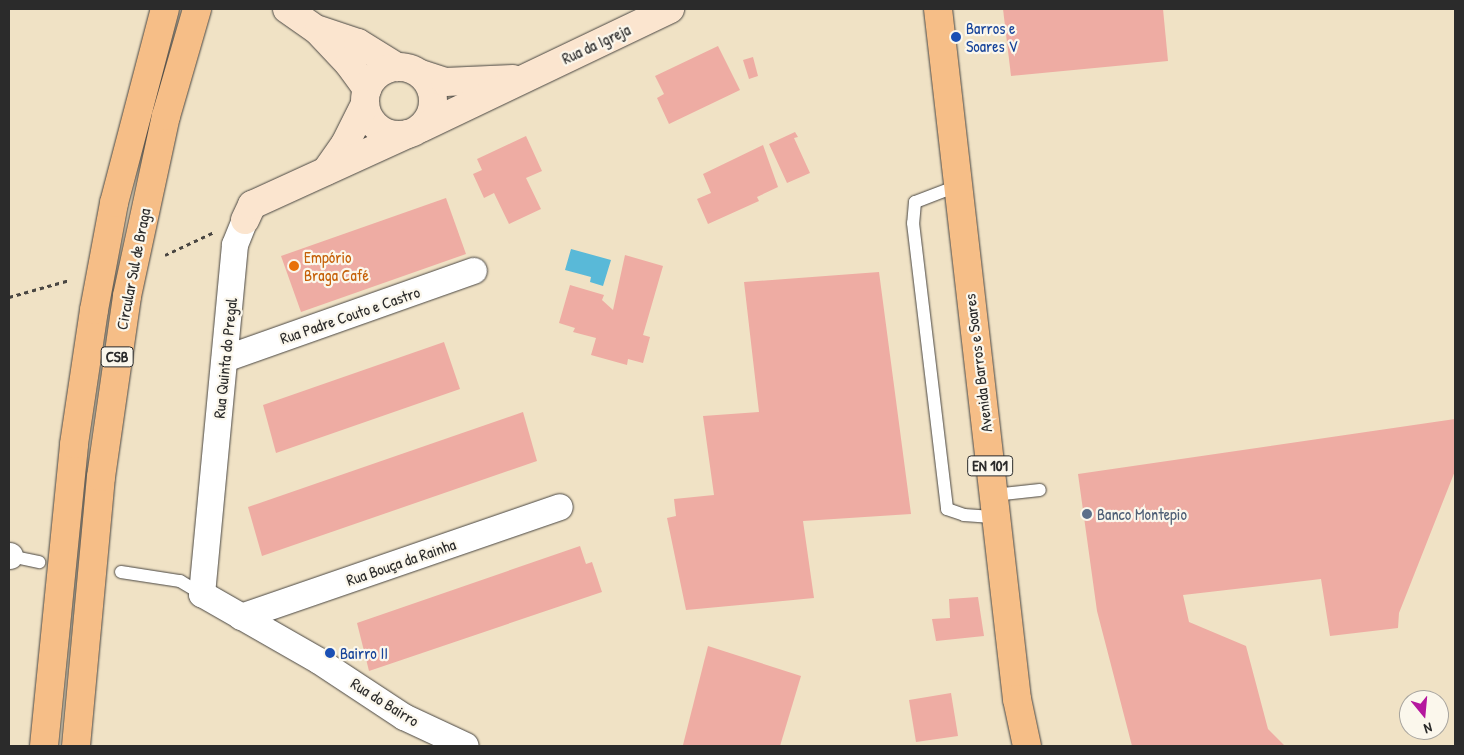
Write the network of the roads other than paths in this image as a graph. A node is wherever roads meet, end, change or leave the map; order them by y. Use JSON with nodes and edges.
{"nodes":[{"id":1,"x":165,"y":9,"type":"edge"},
{"id":2,"x":197,"y":9,"type":"edge"},
{"id":3,"x":287,"y":9,"type":"edge"},
{"id":4,"x":670,"y":9,"type":"edge"},
{"id":5,"x":938,"y":9,"type":"edge"},
{"id":6,"x":317,"y":30,"type":"junction"},
{"id":7,"x":409,"y":71,"type":"junction"},
{"id":8,"x":522,"y":79,"type":"junction"},
{"id":9,"x":366,"y":97,"type":"junction"},
{"id":10,"x":414,"y":131,"type":"junction"},
{"id":11,"x":325,"y":172,"type":"junction"},
{"id":12,"x":958,"y":186,"type":"junction"},
{"id":13,"x":245,"y":220,"type":"joint"},
{"id":14,"x":474,"y":271,"type":"dead end"},
{"id":15,"x":225,"y":359,"type":"junction"},
{"id":16,"x":1040,"y":490,"type":"dead end"},
{"id":17,"x":995,"y":506,"type":"junction"},
{"id":18,"x":560,"y":507,"type":"dead end"},
{"id":19,"x":9,"y":556,"type":"edge"},
{"id":20,"x":39,"y":562,"type":"dead end"},
{"id":21,"x":121,"y":572,"type":"dead end"},
{"id":22,"x":202,"y":594,"type":"junction"},
{"id":23,"x":241,"y":617,"type":"junction"},
{"id":24,"x":44,"y":734,"type":"edge"},
{"id":25,"x":76,"y":746,"type":"edge"},
{"id":26,"x":466,"y":746,"type":"edge"},
{"id":27,"x":1028,"y":746,"type":"edge"}],
"edges":[{"from":1,"to":24,"type":"main road","name":"Circular Sul de Braga","number":"CSB"},
{"from":2,"to":25,"type":"main road","name":"Circular Sul de Braga","number":"CSB"},
{"from":3,"to":6,"type":"street","name":"Rua da Igreja"},
{"from":4,"to":8,"type":"street","name":"Rua da Igreja"},
{"from":5,"to":12,"type":"main road","name":"Avenida Barros e Soares","number":"EN 101"},
{"from":6,"to":7,"type":"street","name":"Rua da Igreja"},
{"from":6,"to":9,"type":"street","name":"Rua da Igreja"},
{"from":7,"to":8,"type":"street","name":"Rua da Igreja"},
{"from":7,"to":9,"type":"street"},
{"from":7,"to":10,"type":"street"},
{"from":8,"to":10,"type":"street","name":"Rua da Igreja"},
{"from":9,"to":10,"type":"street"},
{"from":9,"to":11,"type":"street","name":"Rua Quinta do Pregal"},
{"from":10,"to":11,"type":"street","name":"Rua Quinta do Pregal"},
{"from":11,"to":13,"type":"street","name":"Rua Quinta do Pregal"},
{"from":12,"to":17,"type":"main road","name":"Avenida Barros e Soares","number":"EN 101"},
{"from":12,"to":17,"type":"lane"},
{"from":13,"to":15,"type":"street","name":"Rua Quinta do Pregal"},
{"from":14,"to":15,"type":"street","name":"Rua Padre Couto e Castro"},
{"from":15,"to":22,"type":"street","name":"Rua Quinta do Pregal"},
{"from":16,"to":17,"type":"lane"},
{"from":17,"to":27,"type":"main road","name":"Avenida Barros e Soares","number":"EN 101"},
{"from":18,"to":23,"type":"street","name":"Rua Bouça da Rainha"},
{"from":19,"to":20,"type":"lane"},
{"from":21,"to":22,"type":"lane"},
{"from":22,"to":23,"type":"street","name":"Rua do Bairro"},
{"from":23,"to":26,"type":"street","name":"Rua do Bairro"}]}
